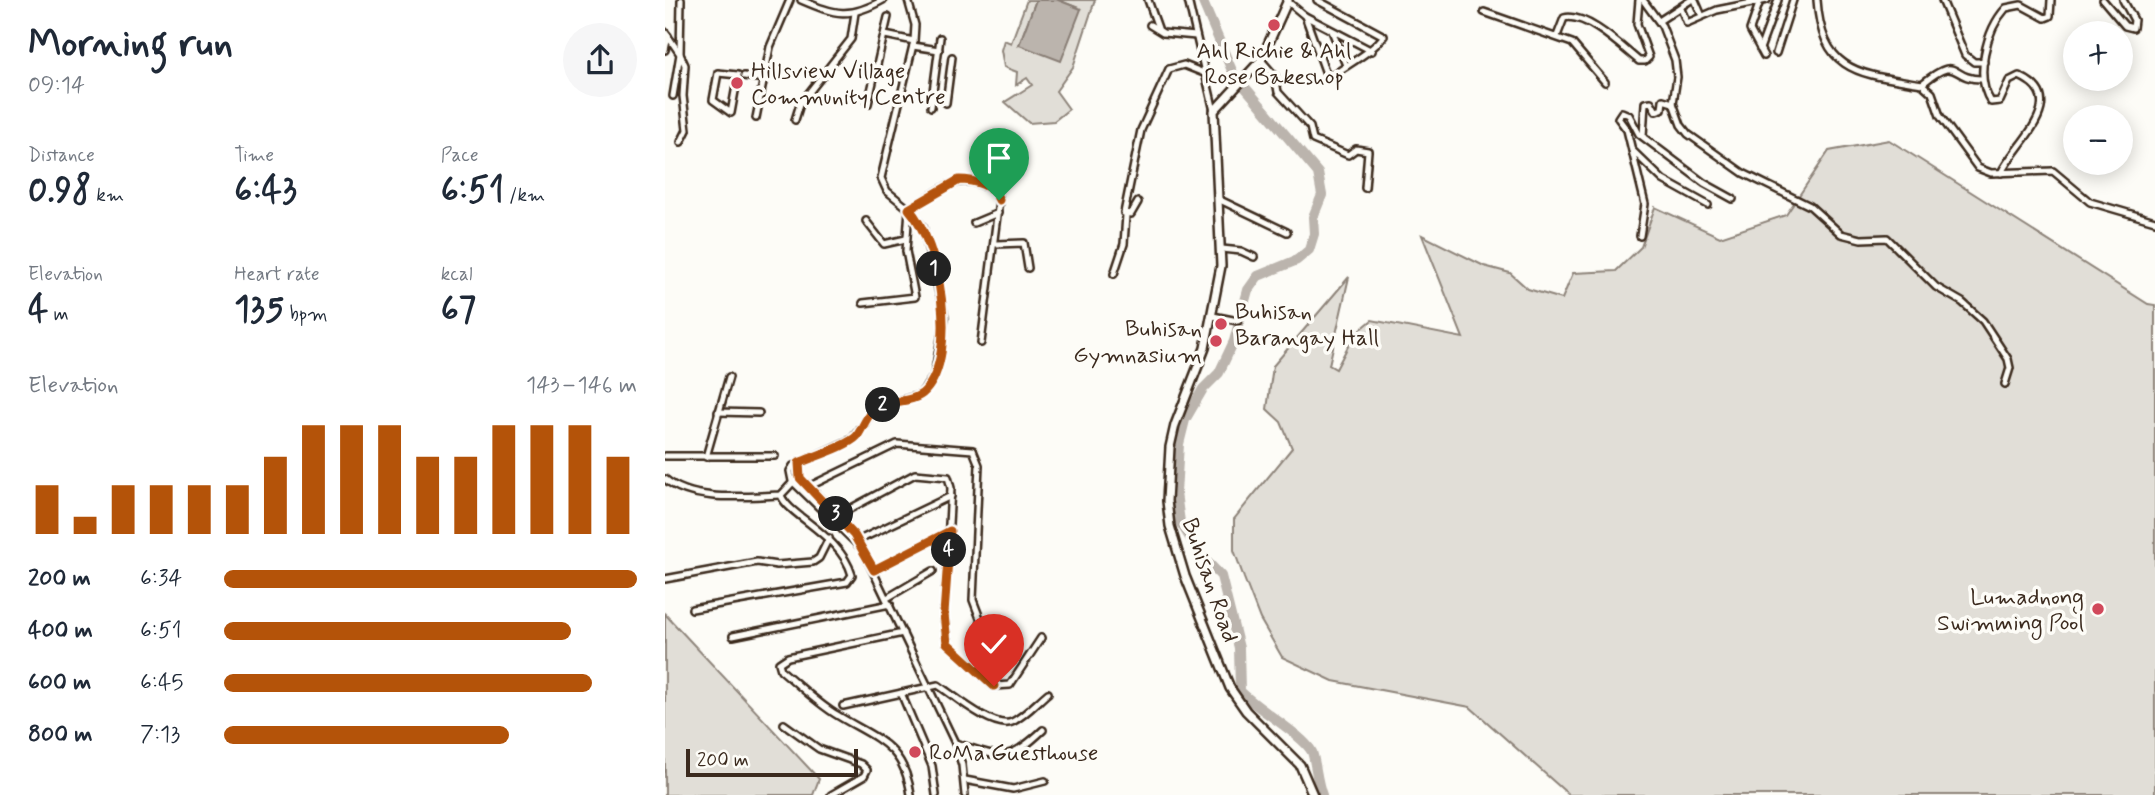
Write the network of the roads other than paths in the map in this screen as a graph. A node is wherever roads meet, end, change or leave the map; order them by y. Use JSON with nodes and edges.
{"nodes":[{"id":1,"x":681,"y":0,"type":"edge"},
{"id":2,"x":790,"y":0,"type":"edge"},
{"id":3,"x":801,"y":0,"type":"edge"},
{"id":4,"x":883,"y":0,"type":"edge"},
{"id":5,"x":908,"y":0,"type":"edge"},
{"id":6,"x":1148,"y":0,"type":"edge"},
{"id":7,"x":1188,"y":0,"type":"edge"},
{"id":8,"x":1317,"y":0,"type":"edge"},
{"id":9,"x":1641,"y":0,"type":"edge"},
{"id":10,"x":1693,"y":0,"type":"edge"},
{"id":11,"x":1767,"y":0,"type":"edge"},
{"id":12,"x":1778,"y":0,"type":"edge"},
{"id":13,"x":1793,"y":0,"type":"edge"},
{"id":14,"x":1817,"y":0,"type":"edge"},
{"id":15,"x":1942,"y":0,"type":"edge"},
{"id":16,"x":2051,"y":0,"type":"edge"},
{"id":17,"x":2103,"y":0,"type":"edge"},
{"id":18,"x":2123,"y":0,"type":"edge"},
{"id":19,"x":1288,"y":1,"type":"edge"},
{"id":20,"x":1760,"y":1,"type":"edge"},
{"id":21,"x":1681,"y":9,"type":"junction"},
{"id":22,"x":1484,"y":12,"type":"dead end"},
{"id":23,"x":855,"y":13,"type":"junction"},
{"id":24,"x":1305,"y":16,"type":"junction"},
{"id":25,"x":1702,"y":16,"type":"junction"},
{"id":26,"x":888,"y":17,"type":"dead end"},
{"id":27,"x":1658,"y":21,"type":"junction"},
{"id":28,"x":1150,"y":25,"type":"dead end"},
{"id":29,"x":1158,"y":28,"type":"junction"},
{"id":30,"x":1332,"y":31,"type":"junction"},
{"id":31,"x":666,"y":34,"type":"edge"},
{"id":32,"x":885,"y":35,"type":"junction"},
{"id":33,"x":1196,"y":36,"type":"junction"},
{"id":34,"x":1557,"y":36,"type":"junction"},
{"id":35,"x":940,"y":38,"type":"dead end"},
{"id":36,"x":913,"y":43,"type":"junction"},
{"id":37,"x":1760,"y":48,"type":"junction"},
{"id":38,"x":665,"y":50,"type":"edge"},
{"id":39,"x":939,"y":50,"type":"junction"},
{"id":40,"x":1372,"y":51,"type":"junction"},
{"id":41,"x":1776,"y":53,"type":"dead end"},
{"id":42,"x":680,"y":54,"type":"junction"},
{"id":43,"x":1764,"y":55,"type":"dead end"},
{"id":44,"x":952,"y":57,"type":"dead end"},
{"id":45,"x":1261,"y":60,"type":"junction"},
{"id":46,"x":1983,"y":62,"type":"junction"},
{"id":47,"x":1346,"y":65,"type":"junction"},
{"id":48,"x":936,"y":71,"type":"junction"},
{"id":49,"x":949,"y":73,"type":"junction"},
{"id":50,"x":1204,"y":73,"type":"junction"},
{"id":51,"x":744,"y":76,"type":"dead end"},
{"id":52,"x":764,"y":79,"type":"junction"},
{"id":53,"x":1981,"y":79,"type":"junction"},
{"id":54,"x":1605,"y":82,"type":"dead end"},
{"id":55,"x":1922,"y":84,"type":"junction"},
{"id":56,"x":673,"y":96,"type":"dead end"},
{"id":57,"x":946,"y":103,"type":"dead end"},
{"id":58,"x":1673,"y":103,"type":"junction"},
{"id":59,"x":868,"y":104,"type":"dead end"},
{"id":60,"x":931,"y":107,"type":"dead end"},
{"id":61,"x":1214,"y":111,"type":"junction"},
{"id":62,"x":731,"y":113,"type":"joint"},
{"id":63,"x":756,"y":118,"type":"dead end"},
{"id":64,"x":795,"y":120,"type":"dead end"},
{"id":65,"x":1643,"y":136,"type":"junction"},
{"id":66,"x":681,"y":142,"type":"dead end"},
{"id":67,"x":1632,"y":150,"type":"junction"},
{"id":68,"x":2001,"y":173,"type":"junction"},
{"id":69,"x":1365,"y":188,"type":"dead end"},
{"id":70,"x":1218,"y":199,"type":"junction"},
{"id":71,"x":1733,"y":199,"type":"dead end"},
{"id":72,"x":1138,"y":202,"type":"dead end"},
{"id":73,"x":1708,"y":205,"type":"dead end"},
{"id":74,"x":909,"y":209,"type":"junction"},
{"id":75,"x":998,"y":213,"type":"junction"},
{"id":76,"x":1126,"y":215,"type":"junction"},
{"id":77,"x":866,"y":221,"type":"dead end"},
{"id":78,"x":2155,"y":221,"type":"edge"},
{"id":79,"x":974,"y":223,"type":"dead end"},
{"id":80,"x":1287,"y":232,"type":"dead end"},
{"id":81,"x":1640,"y":236,"type":"dead end"},
{"id":82,"x":906,"y":239,"type":"junction"},
{"id":83,"x":996,"y":244,"type":"junction"},
{"id":84,"x":1222,"y":249,"type":"junction"},
{"id":85,"x":1254,"y":257,"type":"dead end"},
{"id":86,"x":1028,"y":268,"type":"dead end"},
{"id":87,"x":1114,"y":274,"type":"dead end"},
{"id":88,"x":863,"y":303,"type":"dead end"},
{"id":89,"x":1213,"y":316,"type":"junction"},
{"id":90,"x":1238,"y":321,"type":"dead end"},
{"id":91,"x":981,"y":344,"type":"dead end"},
{"id":92,"x":729,"y":377,"type":"dead end"},
{"id":93,"x":2005,"y":384,"type":"dead end"},
{"id":94,"x":718,"y":412,"type":"junction"},
{"id":95,"x":759,"y":413,"type":"dead end"},
{"id":96,"x":665,"y":456,"type":"edge"},
{"id":97,"x":775,"y":456,"type":"dead end"},
{"id":98,"x":706,"y":457,"type":"junction"},
{"id":99,"x":799,"y":463,"type":"junction"},
{"id":100,"x":800,"y":478,"type":"junction"},
{"id":101,"x":665,"y":479,"type":"edge"},
{"id":102,"x":792,"y":481,"type":"junction"},
{"id":103,"x":806,"y":489,"type":"junction"},
{"id":104,"x":781,"y":495,"type":"junction"},
{"id":105,"x":951,"y":496,"type":"junction"},
{"id":106,"x":835,"y":517,"type":"junction"},
{"id":107,"x":950,"y":531,"type":"junction"},
{"id":108,"x":829,"y":538,"type":"junction"},
{"id":109,"x":857,"y":543,"type":"junction"},
{"id":110,"x":874,"y":570,"type":"junction"},
{"id":111,"x":933,"y":571,"type":"dead end"},
{"id":112,"x":665,"y":579,"type":"edge"},
{"id":113,"x":888,"y":601,"type":"junction"},
{"id":114,"x":692,"y":609,"type":"dead end"},
{"id":115,"x":981,"y":621,"type":"dead end"},
{"id":116,"x":903,"y":634,"type":"junction"},
{"id":117,"x":733,"y":636,"type":"dead end"},
{"id":118,"x":1041,"y":638,"type":"dead end"},
{"id":119,"x":927,"y":687,"type":"junction"},
{"id":120,"x":901,"y":693,"type":"junction"},
{"id":121,"x":1048,"y":694,"type":"dead end"},
{"id":122,"x":843,"y":706,"type":"dead end"},
{"id":123,"x":784,"y":724,"type":"dead end"},
{"id":124,"x":1043,"y":730,"type":"dead end"},
{"id":125,"x":955,"y":743,"type":"junction"},
{"id":126,"x":965,"y":780,"type":"junction"},
{"id":127,"x":1045,"y":781,"type":"dead end"},
{"id":128,"x":831,"y":795,"type":"edge"},
{"id":129,"x":911,"y":795,"type":"edge"},
{"id":130,"x":936,"y":795,"type":"edge"},
{"id":131,"x":965,"y":795,"type":"edge"},
{"id":132,"x":1313,"y":795,"type":"edge"}],
"edges":[{"from":1,"to":42,"type":"street"},
{"from":2,"to":52,"type":"street"},
{"from":3,"to":23,"type":"street"},
{"from":4,"to":23,"type":"street"},
{"from":5,"to":36,"type":"street"},
{"from":6,"to":29,"type":"street"},
{"from":7,"to":33,"type":"street"},
{"from":8,"to":40,"type":"street"},
{"from":9,"to":27,"type":"street"},
{"from":9,"to":34,"type":"street"},
{"from":10,"to":21,"type":"street"},
{"from":10,"to":25,"type":"street"},
{"from":11,"to":20,"type":"street"},
{"from":12,"to":37,"type":"street"},
{"from":13,"to":41,"type":"street"},
{"from":14,"to":55,"type":"street"},
{"from":15,"to":46,"type":"street"},
{"from":16,"to":46,"type":"street"},
{"from":17,"to":18,"type":"street"},
{"from":19,"to":24,"type":"street"},
{"from":19,"to":45,"type":"street"},
{"from":20,"to":25,"type":"street"},
{"from":20,"to":37,"type":"street"},
{"from":21,"to":25,"type":"street"},
{"from":21,"to":27,"type":"street"},
{"from":22,"to":34,"type":"street"},
{"from":23,"to":64,"type":"street"},
{"from":24,"to":30,"type":"street"},
{"from":24,"to":47,"type":"street"},
{"from":26,"to":32,"type":"street"},
{"from":27,"to":58,"type":"street"},
{"from":28,"to":29,"type":"street"},
{"from":29,"to":33,"type":"street"},
{"from":30,"to":40,"type":"street"},
{"from":30,"to":47,"type":"street"},
{"from":31,"to":38,"type":"street"},
{"from":31,"to":42,"type":"street"},
{"from":32,"to":36,"type":"street"},
{"from":32,"to":59,"type":"street"},
{"from":33,"to":50,"type":"street"},
{"from":34,"to":54,"type":"street"},
{"from":35,"to":39,"type":"street"},
{"from":36,"to":39,"type":"street"},
{"from":36,"to":74,"type":"street"},
{"from":37,"to":43,"type":"street"},
{"from":39,"to":48,"type":"street"},
{"from":40,"to":47,"type":"street"},
{"from":42,"to":56,"type":"street"},
{"from":42,"to":66,"type":"street"},
{"from":44,"to":49,"type":"street"},
{"from":45,"to":61,"type":"street"},
{"from":45,"to":69,"type":"street"},
{"from":46,"to":53,"type":"street"},
{"from":48,"to":49,"type":"street"},
{"from":48,"to":60,"type":"street"},
{"from":49,"to":57,"type":"street"},
{"from":50,"to":61,"type":"street"},
{"from":50,"to":76,"type":"street"},
{"from":51,"to":52,"type":"street"},
{"from":52,"to":63,"type":"street"},
{"from":53,"to":55,"type":"street"},
{"from":53,"to":68,"type":"street"},
{"from":55,"to":68,"type":"street"},
{"from":58,"to":65,"type":"street"},
{"from":58,"to":93,"type":"street"},
{"from":61,"to":70,"type":"street","name":"Buhisan Road"},
{"from":62,"to":62,"type":"street"},
{"from":65,"to":67,"type":"street"},
{"from":65,"to":71,"type":"street"},
{"from":67,"to":73,"type":"street"},
{"from":67,"to":81,"type":"street"},
{"from":68,"to":78,"type":"street"},
{"from":70,"to":80,"type":"street"},
{"from":70,"to":84,"type":"street","name":"Buhisan Road"},
{"from":72,"to":76,"type":"street"},
{"from":74,"to":75,"type":"street"},
{"from":74,"to":82,"type":"street"},
{"from":74,"to":99,"type":"street"},
{"from":75,"to":79,"type":"street"},
{"from":75,"to":83,"type":"street"},
{"from":76,"to":87,"type":"street"},
{"from":77,"to":82,"type":"street"},
{"from":82,"to":88,"type":"street"},
{"from":83,"to":86,"type":"street"},
{"from":83,"to":91,"type":"street"},
{"from":84,"to":85,"type":"street"},
{"from":84,"to":89,"type":"street","name":"Buhisan Road"},
{"from":89,"to":90,"type":"street"},
{"from":89,"to":132,"type":"street","name":"Buhisan Road"},
{"from":92,"to":94,"type":"street"},
{"from":94,"to":95,"type":"street"},
{"from":94,"to":98,"type":"street"},
{"from":96,"to":98,"type":"street"},
{"from":97,"to":98,"type":"street"},
{"from":99,"to":100,"type":"street"},
{"from":99,"to":102,"type":"street"},
{"from":100,"to":102,"type":"street"},
{"from":100,"to":103,"type":"street"},
{"from":101,"to":104,"type":"street"},
{"from":102,"to":103,"type":"street"},
{"from":102,"to":104,"type":"street"},
{"from":103,"to":106,"type":"street"},
{"from":103,"to":115,"type":"street"},
{"from":104,"to":108,"type":"street"},
{"from":105,"to":106,"type":"street"},
{"from":105,"to":107,"type":"street"},
{"from":105,"to":109,"type":"street"},
{"from":106,"to":109,"type":"street"},
{"from":107,"to":110,"type":"street"},
{"from":107,"to":118,"type":"street"},
{"from":108,"to":112,"type":"street"},
{"from":108,"to":114,"type":"street"},
{"from":109,"to":110,"type":"street"},
{"from":110,"to":113,"type":"street"},
{"from":111,"to":113,"type":"street"},
{"from":113,"to":116,"type":"street"},
{"from":113,"to":117,"type":"street"},
{"from":116,"to":119,"type":"street"},
{"from":116,"to":129,"type":"street"},
{"from":119,"to":120,"type":"street"},
{"from":119,"to":121,"type":"street"},
{"from":119,"to":125,"type":"street"},
{"from":120,"to":122,"type":"street"},
{"from":120,"to":130,"type":"street"},
{"from":123,"to":128,"type":"street"},
{"from":124,"to":125,"type":"street"},
{"from":125,"to":126,"type":"street"},
{"from":126,"to":127,"type":"street"},
{"from":126,"to":131,"type":"street"}]}
